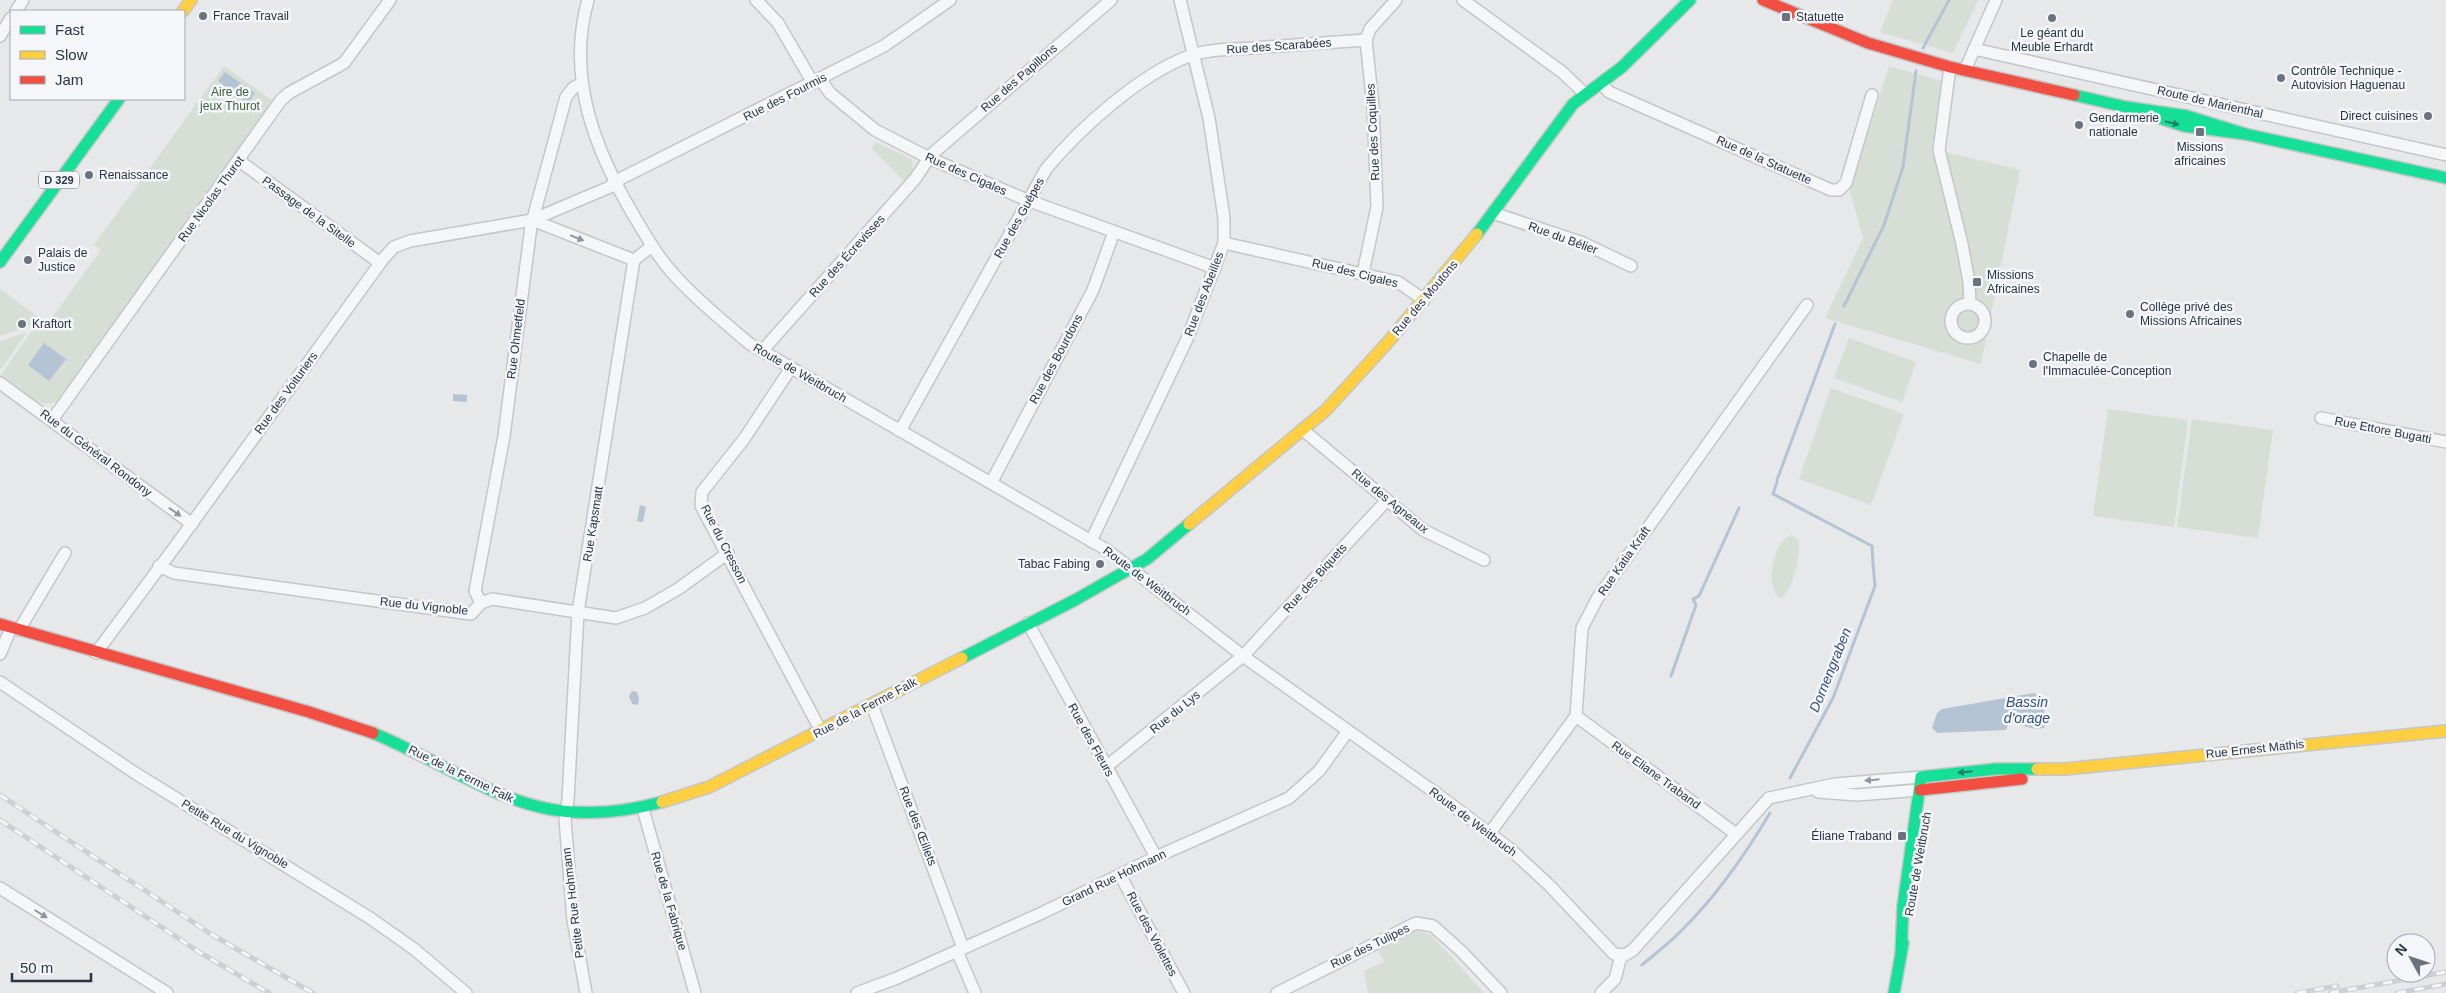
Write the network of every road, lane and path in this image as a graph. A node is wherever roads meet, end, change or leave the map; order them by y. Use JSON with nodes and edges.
{"nodes":[{"id":1,"x":390,"y":0,"type":"edge"},
{"id":2,"x":588,"y":0,"type":"edge"},
{"id":3,"x":756,"y":0,"type":"edge"},
{"id":4,"x":950,"y":0,"type":"edge"},
{"id":5,"x":1111,"y":0,"type":"edge"},
{"id":6,"x":1180,"y":0,"type":"edge"},
{"id":7,"x":1396,"y":0,"type":"edge"},
{"id":8,"x":1463,"y":0,"type":"edge"},
{"id":9,"x":1690,"y":0,"type":"edge"},
{"id":10,"x":1763,"y":0,"type":"edge"},
{"id":11,"x":1996,"y":0,"type":"edge"},
{"id":12,"x":10,"y":20,"type":"edge"},
{"id":13,"x":0,"y":36,"type":"edge"},
{"id":14,"x":1366,"y":40,"type":"junction"},
{"id":15,"x":1974,"y":49,"type":"junction"},
{"id":16,"x":1193,"y":54,"type":"junction"},
{"id":17,"x":1950,"y":67,"type":"junction"},
{"id":18,"x":1965,"y":70,"type":"junction"},
{"id":19,"x":817,"y":81,"type":"junction"},
{"id":20,"x":582,"y":83,"type":"junction"},
{"id":21,"x":1600,"y":83,"type":"junction"},
{"id":22,"x":1585,"y":94,"type":"junction"},
{"id":23,"x":1872,"y":95,"type":"dead end"},
{"id":24,"x":118,"y":100,"type":"edge"},
{"id":25,"x":2446,"y":155,"type":"edge"},
{"id":26,"x":929,"y":158,"type":"junction"},
{"id":27,"x":238,"y":160,"type":"junction"},
{"id":28,"x":2446,"y":178,"type":"edge"},
{"id":29,"x":614,"y":182,"type":"junction"},
{"id":30,"x":1027,"y":200,"type":"junction"},
{"id":31,"x":1493,"y":214,"type":"junction"},
{"id":32,"x":532,"y":220,"type":"junction"},
{"id":33,"x":1114,"y":232,"type":"junction"},
{"id":34,"x":1224,"y":242,"type":"junction"},
{"id":35,"x":652,"y":246,"type":"junction"},
{"id":36,"x":634,"y":260,"type":"junction"},
{"id":37,"x":0,"y":262,"type":"edge"},
{"id":38,"x":380,"y":263,"type":"junction"},
{"id":39,"x":1631,"y":266,"type":"dead end"},
{"id":40,"x":1215,"y":268,"type":"junction"},
{"id":41,"x":1363,"y":273,"type":"junction"},
{"id":42,"x":1424,"y":300,"type":"junction"},
{"id":43,"x":1970,"y":304,"type":"dead end"},
{"id":44,"x":1807,"y":305,"type":"dead end"},
{"id":45,"x":762,"y":351,"type":"junction"},
{"id":46,"x":791,"y":368,"type":"junction"},
{"id":47,"x":0,"y":383,"type":"edge"},
{"id":48,"x":2321,"y":418,"type":"dead end"},
{"id":49,"x":52,"y":420,"type":"junction"},
{"id":50,"x":1303,"y":430,"type":"junction"},
{"id":51,"x":900,"y":431,"type":"junction"},
{"id":52,"x":2446,"y":442,"type":"edge"},
{"id":53,"x":991,"y":483,"type":"junction"},
{"id":54,"x":1387,"y":500,"type":"junction"},
{"id":55,"x":192,"y":524,"type":"junction"},
{"id":56,"x":1091,"y":541,"type":"junction"},
{"id":57,"x":64,"y":553,"type":"dead end"},
{"id":58,"x":728,"y":553,"type":"junction"},
{"id":59,"x":1484,"y":560,"type":"dead end"},
{"id":60,"x":159,"y":566,"type":"junction"},
{"id":61,"x":1132,"y":569,"type":"junction"},
{"id":62,"x":481,"y":603,"type":"junction"},
{"id":63,"x":578,"y":612,"type":"junction"},
{"id":64,"x":1028,"y":623,"type":"junction"},
{"id":65,"x":10,"y":627,"type":"edge"},
{"id":66,"x":96,"y":653,"type":"junction"},
{"id":67,"x":0,"y":654,"type":"edge"},
{"id":68,"x":1243,"y":656,"type":"junction"},
{"id":69,"x":0,"y":682,"type":"edge"},
{"id":70,"x":872,"y":704,"type":"junction"},
{"id":71,"x":1576,"y":716,"type":"junction"},
{"id":72,"x":822,"y":731,"type":"junction"},
{"id":73,"x":1348,"y":731,"type":"junction"},
{"id":74,"x":2446,"y":731,"type":"edge"},
{"id":75,"x":1106,"y":767,"type":"junction"},
{"id":76,"x":2064,"y":769,"type":"junction"},
{"id":77,"x":1926,"y":776,"type":"junction"},
{"id":78,"x":1926,"y":789,"type":"junction"},
{"id":79,"x":1809,"y":791,"type":"junction"},
{"id":80,"x":643,"y":809,"type":"junction"},
{"id":81,"x":566,"y":812,"type":"junction"},
{"id":82,"x":1490,"y":834,"type":"junction"},
{"id":83,"x":1736,"y":834,"type":"junction"},
{"id":84,"x":1156,"y":857,"type":"junction"},
{"id":85,"x":1120,"y":875,"type":"junction"},
{"id":86,"x":0,"y":888,"type":"edge"},
{"id":87,"x":960,"y":950,"type":"junction"},
{"id":88,"x":1622,"y":956,"type":"junction"},
{"id":89,"x":167,"y":993,"type":"edge"},
{"id":90,"x":466,"y":993,"type":"edge"},
{"id":91,"x":586,"y":993,"type":"edge"},
{"id":92,"x":695,"y":993,"type":"edge"},
{"id":93,"x":857,"y":993,"type":"edge"},
{"id":94,"x":975,"y":993,"type":"edge"},
{"id":95,"x":1184,"y":993,"type":"edge"},
{"id":96,"x":1277,"y":993,"type":"edge"},
{"id":97,"x":1501,"y":993,"type":"edge"},
{"id":98,"x":1600,"y":993,"type":"edge"},
{"id":99,"x":1894,"y":993,"type":"edge"}],
"edges":[{"from":1,"to":27,"type":"street","name":"Rue Nicolas Thurot"},
{"from":2,"to":20,"type":"street","name":"Route de Weitbruch"},
{"from":3,"to":19,"type":"street","name":"Rue des Cigales"},
{"from":4,"to":19,"type":"street","name":"Rue des Fourmis"},
{"from":5,"to":26,"type":"street","name":"Rue des Papillons"},
{"from":6,"to":16,"type":"street","name":"Rue des Abeilles"},
{"from":7,"to":14,"type":"street"},
{"from":8,"to":22,"type":"street"},
{"from":9,"to":21,"type":"street","name":"Rue des Moutons"},
{"from":10,"to":17,"type":"street","name":"Route de Marienthal"},
{"from":11,"to":15,"type":"street"},
{"from":12,"to":13,"type":"street"},
{"from":14,"to":16,"type":"street","name":"Rue des Scarabées"},
{"from":14,"to":41,"type":"street","name":"Rue des Coquilles"},
{"from":15,"to":18,"type":"street"},
{"from":15,"to":25,"type":"street","name":"Route de Marienthal"},
{"from":16,"to":30,"type":"street","name":"Rue des Guêpes"},
{"from":16,"to":34,"type":"street","name":"Rue des Abeilles"},
{"from":17,"to":18,"type":"street","name":"Route de Marienthal"},
{"from":17,"to":43,"type":"street"},
{"from":18,"to":28,"type":"street","name":"Route de Marienthal"},
{"from":19,"to":26,"type":"street","name":"Rue des Cigales"},
{"from":19,"to":29,"type":"street","name":"Rue des Fourmis"},
{"from":20,"to":29,"type":"street","name":"Route de Weitbruch"},
{"from":20,"to":32,"type":"street","name":"Rue Ohmetfeld"},
{"from":21,"to":22,"type":"street","name":"Rue des Moutons"},
{"from":21,"to":23,"type":"street","name":"Rue de la Statuette"},
{"from":22,"to":31,"type":"street","name":"Rue des Moutons"},
{"from":24,"to":37,"type":"street","number":"D 329"},
{"from":26,"to":30,"type":"street","name":"Rue des Cigales"},
{"from":26,"to":45,"type":"street","name":"Rue des Écrevisses"},
{"from":27,"to":38,"type":"street","name":"Passage de la Sitelle"},
{"from":27,"to":49,"type":"street","name":"Rue Nicolas Thurot"},
{"from":29,"to":32,"type":"street","name":"Rue des Voituriers"},
{"from":29,"to":35,"type":"street","name":"Route de Weitbruch"},
{"from":30,"to":33,"type":"street","name":"Rue des Cigales"},
{"from":30,"to":51,"type":"street","name":"Rue des Guêpes"},
{"from":31,"to":39,"type":"street","name":"Rue du Bélier"},
{"from":31,"to":42,"type":"street","name":"Rue des Moutons"},
{"from":32,"to":36,"type":"street","one_way":true},
{"from":32,"to":38,"type":"street","name":"Rue des Voituriers"},
{"from":32,"to":62,"type":"street","name":"Rue Ohmetfeld"},
{"from":33,"to":40,"type":"street","name":"Rue des Cigales"},
{"from":33,"to":53,"type":"street","name":"Rue des Bourdons"},
{"from":34,"to":40,"type":"street","name":"Rue des Abeilles"},
{"from":34,"to":41,"type":"street","name":"Rue des Cigales"},
{"from":35,"to":36,"type":"street"},
{"from":35,"to":45,"type":"street","name":"Route de Weitbruch"},
{"from":36,"to":63,"type":"street","name":"Rue Kapsmatt"},
{"from":38,"to":55,"type":"street","name":"Rue des Voituriers"},
{"from":40,"to":56,"type":"street","name":"Rue des Abeilles"},
{"from":41,"to":42,"type":"street","name":"Rue des Cigales"},
{"from":42,"to":50,"type":"street","name":"Rue des Moutons"},
{"from":44,"to":71,"type":"street","name":"Rue Katia Kraft"},
{"from":45,"to":46,"type":"street","name":"Route de Weitbruch"},
{"from":46,"to":51,"type":"street","name":"Route de Weitbruch"},
{"from":46,"to":58,"type":"street","name":"Rue du Cresson"},
{"from":47,"to":49,"type":"street","name":"Rue du Général Rondony"},
{"from":48,"to":52,"type":"street","name":"Rue Ettore Bugatti"},
{"from":49,"to":55,"type":"street","name":"Rue du Général Rondony","one_way":true},
{"from":50,"to":54,"type":"street","name":"Rue des Agneaux"},
{"from":50,"to":61,"type":"street","name":"Rue des Moutons"},
{"from":51,"to":53,"type":"street","name":"Route de Weitbruch"},
{"from":53,"to":56,"type":"street","name":"Route de Weitbruch"},
{"from":54,"to":59,"type":"street","name":"Rue des Agneaux"},
{"from":54,"to":68,"type":"street","name":"Rue des Biquets"},
{"from":55,"to":60,"type":"street","name":"Rue des Voituriers"},
{"from":56,"to":61,"type":"street","name":"Route de Weitbruch"},
{"from":57,"to":65,"type":"street"},
{"from":58,"to":63,"type":"street","name":"Rue du Vignoble"},
{"from":58,"to":72,"type":"street","name":"Rue du Cresson"},
{"from":60,"to":62,"type":"street","name":"Rue du Vignoble"},
{"from":60,"to":66,"type":"street","name":"Rue des Voituriers"},
{"from":61,"to":64,"type":"street","name":"Rue de la Ferme Falk"},
{"from":61,"to":68,"type":"street","name":"Route de Weitbruch"},
{"from":62,"to":63,"type":"street","name":"Rue du Vignoble"},
{"from":63,"to":81,"type":"street","name":"Rue Kapsmatt"},
{"from":64,"to":70,"type":"street","name":"Rue de la Ferme Falk"},
{"from":64,"to":75,"type":"street","name":"Rue des Fleurs"},
{"from":65,"to":66,"type":"street","name":"Rue de la Ferme Falk"},
{"from":65,"to":67,"type":"street"},
{"from":66,"to":81,"type":"street","name":"Rue de la Ferme Falk"},
{"from":68,"to":73,"type":"street","name":"Route de Weitbruch"},
{"from":68,"to":75,"type":"street","name":"Rue du Lys"},
{"from":69,"to":90,"type":"street","name":"Petite Rue du Vignoble"},
{"from":70,"to":72,"type":"street","name":"Rue de la Ferme Falk"},
{"from":70,"to":87,"type":"street","name":"Rue des Œillets"},
{"from":71,"to":82,"type":"street"},
{"from":71,"to":83,"type":"street","name":"Rue Eliane Traband"},
{"from":72,"to":80,"type":"street","name":"Rue de la Ferme Falk"},
{"from":73,"to":82,"type":"street","name":"Route de Weitbruch"},
{"from":73,"to":84,"type":"street","name":"Grand Rue Hohmann"},
{"from":74,"to":76,"type":"street","name":"Rue Ernest Mathis"},
{"from":75,"to":84,"type":"street","name":"Rue des Fleurs"},
{"from":76,"to":77,"type":"street","name":"Rue Ernest Mathis","one_way":true},
{"from":76,"to":78,"type":"street","name":"Rue Ernest Mathis"},
{"from":77,"to":78,"type":"street","name":"Route de Weitbruch"},
{"from":77,"to":79,"type":"street","one_way":true},
{"from":78,"to":79,"type":"street"},
{"from":78,"to":99,"type":"street","name":"Route de Weitbruch"},
{"from":79,"to":83,"type":"street"},
{"from":80,"to":81,"type":"street","name":"Rue de la Ferme Falk"},
{"from":80,"to":92,"type":"street","name":"Rue de la Fabrique"},
{"from":81,"to":91,"type":"street","name":"Petite Rue Hohmann"},
{"from":82,"to":88,"type":"street","name":"Route de Weitbruch"},
{"from":83,"to":88,"type":"street"},
{"from":84,"to":85,"type":"street","name":"Grand Rue Hohmann"},
{"from":85,"to":87,"type":"street","name":"Grand Rue Hohmann"},
{"from":85,"to":95,"type":"street","name":"Rue des Violettes"},
{"from":86,"to":89,"type":"street","one_way":true},
{"from":87,"to":93,"type":"street","name":"Grand Rue Hohmann"},
{"from":87,"to":94,"type":"street","name":"Rue des Œillets"},
{"from":88,"to":98,"type":"street"},
{"from":96,"to":97,"type":"street","name":"Rue des Tulipes"}]}
